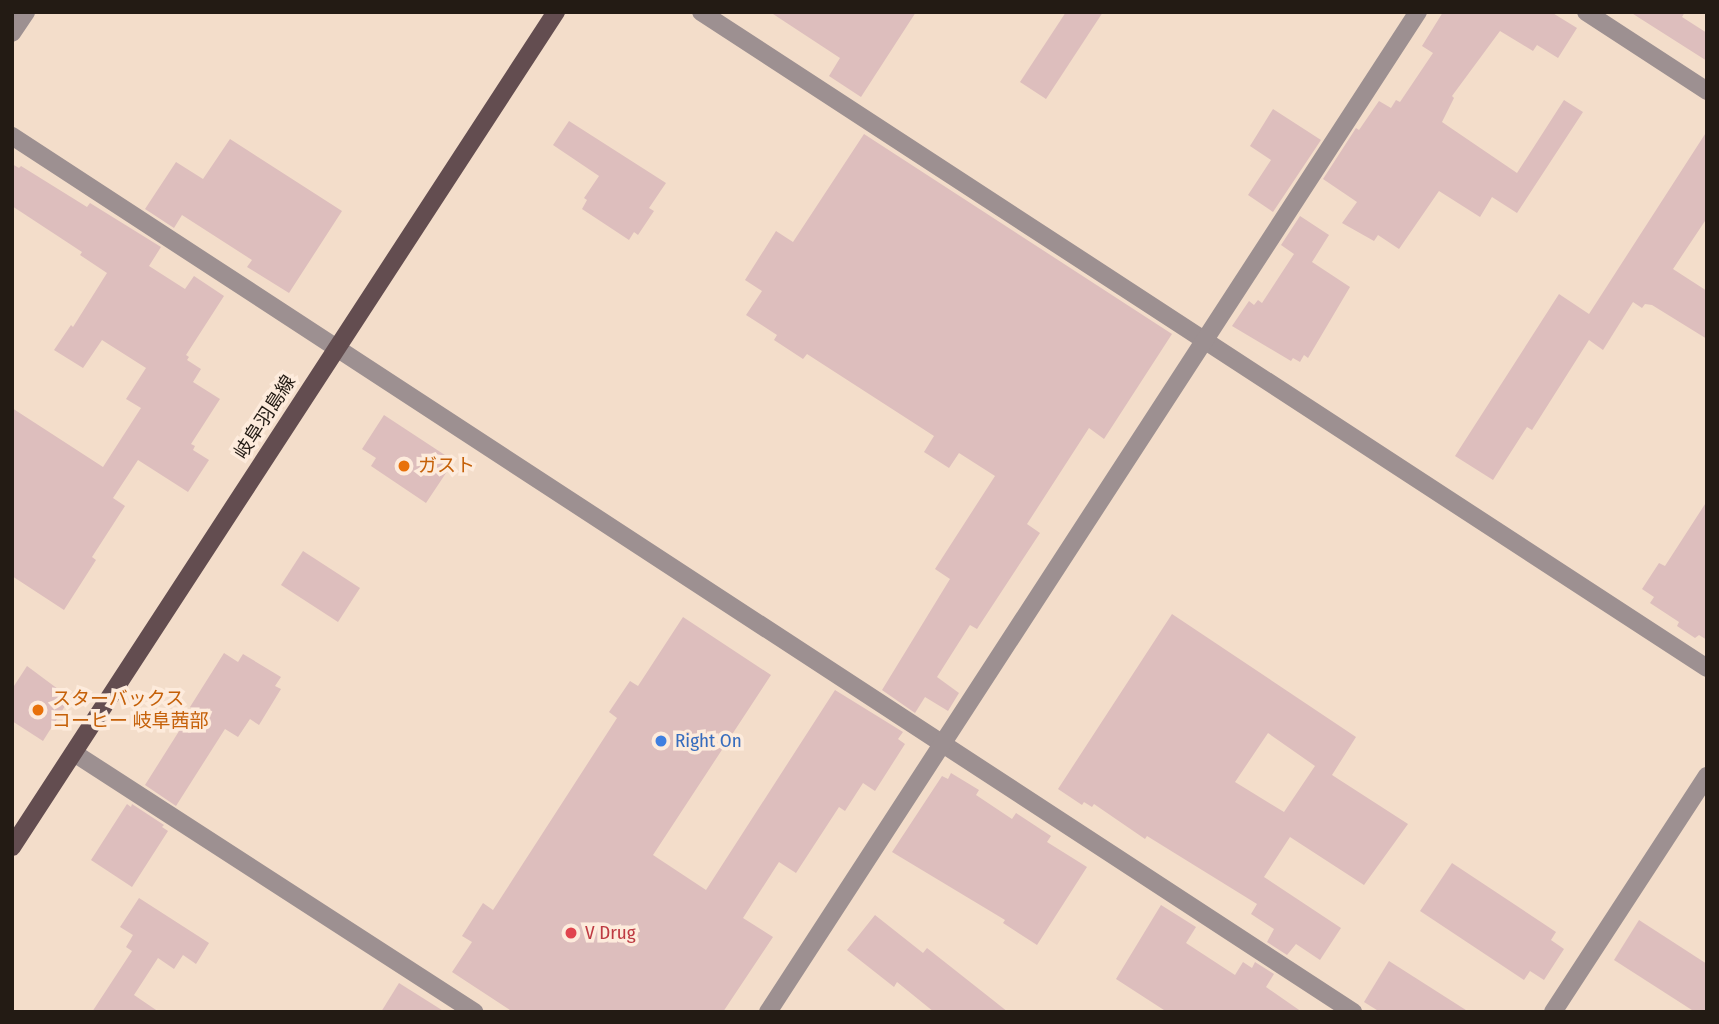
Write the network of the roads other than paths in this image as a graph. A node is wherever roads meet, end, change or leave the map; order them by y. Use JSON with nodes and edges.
{"nodes":[{"id":1,"x":26,"y":12,"type":"edge"},
{"id":2,"x":556,"y":12,"type":"edge"},
{"id":3,"x":701,"y":12,"type":"edge"},
{"id":4,"x":1418,"y":12,"type":"edge"},
{"id":5,"x":1586,"y":12,"type":"edge"},
{"id":6,"x":12,"y":33,"type":"edge"},
{"id":7,"x":1707,"y":91,"type":"edge"},
{"id":8,"x":12,"y":136,"type":"edge"},
{"id":9,"x":1206,"y":340,"type":"junction"},
{"id":10,"x":335,"y":347,"type":"junction"},
{"id":11,"x":1707,"y":667,"type":"edge"},
{"id":12,"x":944,"y":745,"type":"junction"},
{"id":13,"x":74,"y":753,"type":"junction"},
{"id":14,"x":1707,"y":776,"type":"edge"},
{"id":15,"x":12,"y":847,"type":"edge"},
{"id":16,"x":474,"y":1012,"type":"edge"},
{"id":17,"x":768,"y":1012,"type":"edge"},
{"id":18,"x":1353,"y":1012,"type":"edge"},
{"id":19,"x":1553,"y":1012,"type":"edge"}],
"edges":[{"from":1,"to":6,"type":"street"},
{"from":2,"to":10,"type":"main road","name":"岐阜羽島線"},
{"from":3,"to":9,"type":"street"},
{"from":4,"to":9,"type":"street"},
{"from":5,"to":7,"type":"street"},
{"from":8,"to":10,"type":"street"},
{"from":9,"to":11,"type":"street"},
{"from":9,"to":12,"type":"street"},
{"from":10,"to":12,"type":"street"},
{"from":10,"to":13,"type":"main road","name":"岐阜羽島線"},
{"from":12,"to":17,"type":"street"},
{"from":12,"to":18,"type":"street"},
{"from":13,"to":15,"type":"main road","name":"岐阜羽島線"},
{"from":13,"to":16,"type":"street"},
{"from":14,"to":19,"type":"street"}]}
